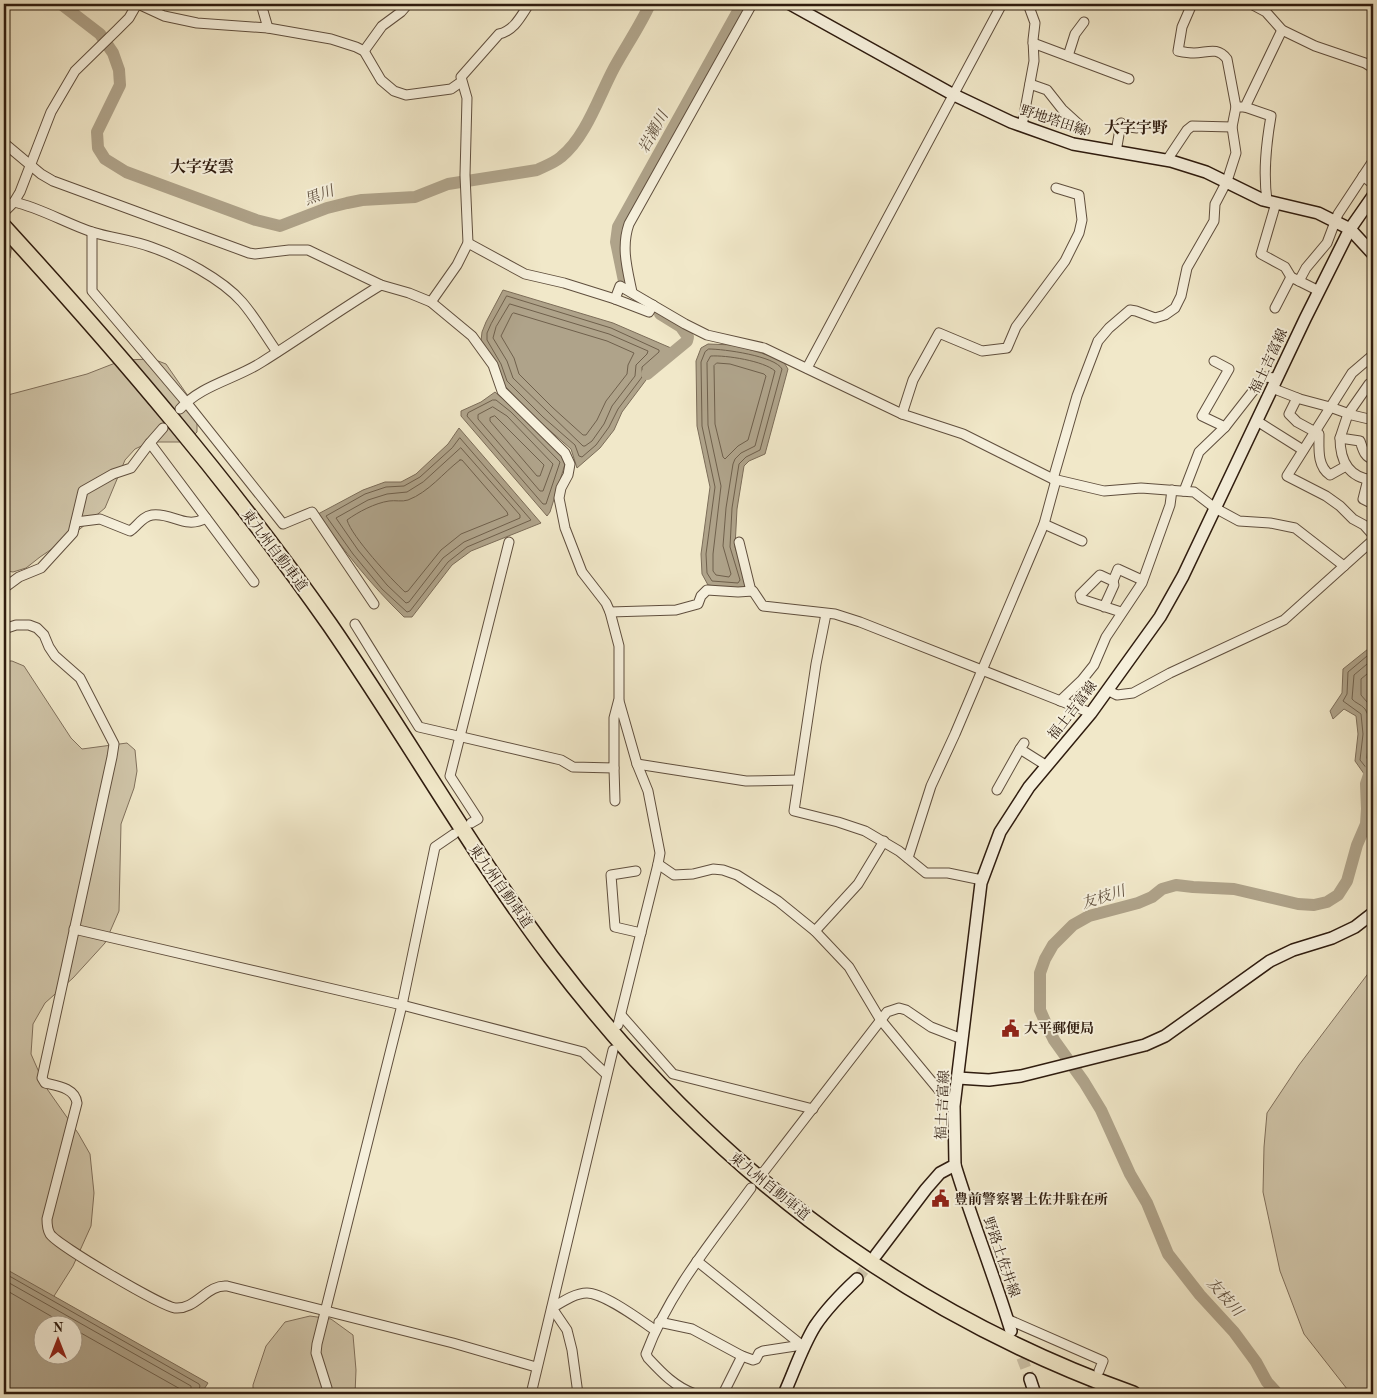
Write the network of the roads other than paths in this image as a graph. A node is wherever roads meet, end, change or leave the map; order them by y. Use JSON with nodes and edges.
{"nodes":[{"id":1,"x":137,"y":4,"type":"edge"},
{"id":2,"x":261,"y":4,"type":"edge"},
{"id":3,"x":408,"y":4,"type":"edge"},
{"id":4,"x":529,"y":4,"type":"edge"},
{"id":5,"x":752,"y":4,"type":"edge"},
{"id":6,"x":790,"y":4,"type":"edge"},
{"id":7,"x":1002,"y":4,"type":"edge"},
{"id":8,"x":1028,"y":4,"type":"edge"},
{"id":9,"x":1192,"y":4,"type":"edge"},
{"id":10,"x":1251,"y":4,"type":"edge"},
{"id":11,"x":1084,"y":22,"type":"dead end"},
{"id":12,"x":268,"y":28,"type":"junction"},
{"id":13,"x":1282,"y":30,"type":"junction"},
{"id":14,"x":1033,"y":44,"type":"junction"},
{"id":15,"x":364,"y":51,"type":"junction"},
{"id":16,"x":1068,"y":56,"type":"junction"},
{"id":17,"x":1373,"y":68,"type":"edge"},
{"id":18,"x":1129,"y":79,"type":"dead end"},
{"id":19,"x":461,"y":82,"type":"junction"},
{"id":20,"x":1030,"y":84,"type":"junction"},
{"id":21,"x":952,"y":94,"type":"junction"},
{"id":22,"x":1241,"y":107,"type":"junction"},
{"id":23,"x":1022,"y":126,"type":"junction"},
{"id":24,"x":1232,"y":127,"type":"junction"},
{"id":25,"x":1136,"y":128,"type":"dead end"},
{"id":26,"x":1086,"y":130,"type":"dead end"},
{"id":27,"x":4,"y":143,"type":"edge"},
{"id":28,"x":1116,"y":152,"type":"junction"},
{"id":29,"x":1168,"y":160,"type":"junction"},
{"id":30,"x":1373,"y":161,"type":"edge"},
{"id":31,"x":31,"y":165,"type":"junction"},
{"id":32,"x":1363,"y":176,"type":"junction"},
{"id":33,"x":1227,"y":181,"type":"junction"},
{"id":34,"x":1373,"y":184,"type":"edge"},
{"id":35,"x":1056,"y":188,"type":"dead end"},
{"id":36,"x":1373,"y":196,"type":"edge"},
{"id":37,"x":14,"y":202,"type":"junction"},
{"id":38,"x":1271,"y":202,"type":"junction"},
{"id":39,"x":6,"y":210,"type":"dead end"},
{"id":40,"x":1336,"y":221,"type":"junction"},
{"id":41,"x":4,"y":227,"type":"edge"},
{"id":42,"x":1350,"y":229,"type":"junction"},
{"id":43,"x":92,"y":232,"type":"junction"},
{"id":44,"x":468,"y":243,"type":"junction"},
{"id":45,"x":1373,"y":254,"type":"edge"},
{"id":46,"x":1295,"y":279,"type":"junction"},
{"id":47,"x":381,"y":285,"type":"junction"},
{"id":48,"x":1319,"y":291,"type":"junction"},
{"id":49,"x":632,"y":292,"type":"junction"},
{"id":50,"x":615,"y":299,"type":"junction"},
{"id":51,"x":431,"y":302,"type":"junction"},
{"id":52,"x":653,"y":305,"type":"junction"},
{"id":53,"x":1275,"y":308,"type":"dead end"},
{"id":54,"x":276,"y":352,"type":"junction"},
{"id":55,"x":1373,"y":355,"type":"edge"},
{"id":56,"x":1214,"y":361,"type":"dead end"},
{"id":57,"x":806,"y":368,"type":"junction"},
{"id":58,"x":1373,"y":382,"type":"edge"},
{"id":59,"x":1274,"y":383,"type":"junction"},
{"id":60,"x":1297,"y":398,"type":"junction"},
{"id":61,"x":183,"y":406,"type":"junction"},
{"id":62,"x":1330,"y":407,"type":"junction"},
{"id":63,"x":902,"y":414,"type":"junction"},
{"id":64,"x":1348,"y":414,"type":"junction"},
{"id":65,"x":1373,"y":420,"type":"edge"},
{"id":66,"x":1256,"y":421,"type":"junction"},
{"id":67,"x":163,"y":428,"type":"dead end"},
{"id":68,"x":1225,"y":428,"type":"junction"},
{"id":69,"x":1316,"y":431,"type":"junction"},
{"id":70,"x":1340,"y":438,"type":"junction"},
{"id":71,"x":150,"y":443,"type":"junction"},
{"id":72,"x":1303,"y":450,"type":"junction"},
{"id":73,"x":1373,"y":459,"type":"edge"},
{"id":74,"x":1346,"y":466,"type":"junction"},
{"id":75,"x":1054,"y":480,"type":"junction"},
{"id":76,"x":1370,"y":480,"type":"edge"},
{"id":77,"x":1172,"y":490,"type":"junction"},
{"id":78,"x":1184,"y":491,"type":"junction"},
{"id":79,"x":1373,"y":504,"type":"edge"},
{"id":80,"x":1215,"y":508,"type":"junction"},
{"id":81,"x":206,"y":518,"type":"junction"},
{"id":82,"x":76,"y":522,"type":"junction"},
{"id":83,"x":1044,"y":524,"type":"junction"},
{"id":84,"x":1373,"y":535,"type":"edge"},
{"id":85,"x":1373,"y":540,"type":"edge"},
{"id":86,"x":1082,"y":541,"type":"dead end"},
{"id":87,"x":509,"y":542,"type":"dead end"},
{"id":88,"x":739,"y":542,"type":"dead end"},
{"id":89,"x":1344,"y":566,"type":"junction"},
{"id":90,"x":1142,"y":580,"type":"junction"},
{"id":91,"x":1113,"y":581,"type":"junction"},
{"id":92,"x":254,"y":582,"type":"dead end"},
{"id":93,"x":4,"y":588,"type":"edge"},
{"id":94,"x":751,"y":591,"type":"junction"},
{"id":95,"x":374,"y":604,"type":"dead end"},
{"id":96,"x":1104,"y":606,"type":"junction"},
{"id":97,"x":610,"y":612,"type":"junction"},
{"id":98,"x":1121,"y":612,"type":"junction"},
{"id":99,"x":826,"y":614,"type":"junction"},
{"id":100,"x":355,"y":624,"type":"dead end"},
{"id":101,"x":4,"y":629,"type":"edge"},
{"id":102,"x":983,"y":669,"type":"junction"},
{"id":103,"x":1107,"y":690,"type":"junction"},
{"id":104,"x":619,"y":699,"type":"junction"},
{"id":105,"x":1060,"y":701,"type":"junction"},
{"id":106,"x":1091,"y":713,"type":"junction"},
{"id":107,"x":461,"y":737,"type":"junction"},
{"id":108,"x":637,"y":764,"type":"junction"},
{"id":109,"x":1047,"y":766,"type":"junction"},
{"id":110,"x":614,"y":768,"type":"junction"},
{"id":111,"x":798,"y":780,"type":"junction"},
{"id":112,"x":997,"y":790,"type":"dead end"},
{"id":113,"x":615,"y":801,"type":"dead end"},
{"id":114,"x":471,"y":823,"type":"dead end"},
{"id":115,"x":454,"y":834,"type":"dead end"},
{"id":116,"x":884,"y":841,"type":"junction"},
{"id":117,"x":908,"y":858,"type":"junction"},
{"id":118,"x":658,"y":864,"type":"junction"},
{"id":119,"x":636,"y":871,"type":"dead end"},
{"id":120,"x":982,"y":880,"type":"junction"},
{"id":121,"x":1373,"y":913,"type":"edge"},
{"id":122,"x":74,"y":929,"type":"junction"},
{"id":123,"x":815,"y":931,"type":"junction"},
{"id":124,"x":640,"y":933,"type":"junction"},
{"id":125,"x":402,"y":1005,"type":"junction"},
{"id":126,"x":621,"y":1015,"type":"junction"},
{"id":127,"x":880,"y":1019,"type":"junction"},
{"id":128,"x":618,"y":1025,"type":"dead end"},
{"id":129,"x":962,"y":1039,"type":"junction"},
{"id":130,"x":613,"y":1050,"type":"dead end"},
{"id":131,"x":606,"y":1074,"type":"junction"},
{"id":132,"x":958,"y":1078,"type":"junction"},
{"id":133,"x":954,"y":1106,"type":"junction"},
{"id":134,"x":813,"y":1109,"type":"junction"},
{"id":135,"x":955,"y":1165,"type":"junction"},
{"id":136,"x":762,"y":1174,"type":"dead end"},
{"id":137,"x":751,"y":1188,"type":"dead end"},
{"id":138,"x":876,"y":1255,"type":"tunnel mouth"},
{"id":139,"x":697,"y":1261,"type":"junction"},
{"id":140,"x":857,"y":1279,"type":"tunnel mouth"},
{"id":141,"x":552,"y":1308,"type":"junction"},
{"id":142,"x":325,"y":1310,"type":"junction"},
{"id":143,"x":1007,"y":1319,"type":"junction"},
{"id":144,"x":657,"y":1326,"type":"junction"},
{"id":145,"x":1011,"y":1331,"type":"tunnel mouth"},
{"id":146,"x":803,"y":1346,"type":"junction"},
{"id":147,"x":742,"y":1356,"type":"junction"},
{"id":148,"x":536,"y":1367,"type":"junction"},
{"id":149,"x":1099,"y":1372,"type":"dead end"},
{"id":150,"x":1030,"y":1379,"type":"tunnel mouth"},
{"id":151,"x":690,"y":1393,"type":"edge"},
{"id":152,"x":327,"y":1394,"type":"edge"},
{"id":153,"x":531,"y":1394,"type":"edge"},
{"id":154,"x":578,"y":1394,"type":"edge"},
{"id":155,"x":723,"y":1394,"type":"edge"},
{"id":156,"x":784,"y":1394,"type":"edge"},
{"id":157,"x":1035,"y":1394,"type":"edge"},
{"id":158,"x":1133,"y":1394,"type":"edge"}],
"edges":[{"from":1,"to":12,"type":"street"},
{"from":1,"to":31,"type":"street"},
{"from":2,"to":12,"type":"street"},
{"from":3,"to":15,"type":"street"},
{"from":4,"to":19,"type":"street"},
{"from":5,"to":49,"type":"street"},
{"from":6,"to":21,"type":"main road","name":"野地塔田線"},
{"from":7,"to":21,"type":"street"},
{"from":8,"to":14,"type":"street"},
{"from":9,"to":22,"type":"street"},
{"from":10,"to":13,"type":"street"},
{"from":11,"to":16,"type":"street"},
{"from":12,"to":15,"type":"street"},
{"from":13,"to":17,"type":"street"},
{"from":13,"to":22,"type":"street"},
{"from":14,"to":16,"type":"street"},
{"from":14,"to":20,"type":"street"},
{"from":15,"to":19,"type":"street"},
{"from":16,"to":18,"type":"street"},
{"from":19,"to":44,"type":"street"},
{"from":20,"to":23,"type":"street"},
{"from":20,"to":26,"type":"street"},
{"from":21,"to":23,"type":"main road","name":"野地塔田線"},
{"from":21,"to":57,"type":"street"},
{"from":22,"to":24,"type":"street"},
{"from":22,"to":38,"type":"street"},
{"from":23,"to":28,"type":"main road","name":"野地塔田線"},
{"from":24,"to":29,"type":"street"},
{"from":24,"to":33,"type":"street"},
{"from":25,"to":28,"type":"street"},
{"from":27,"to":31,"type":"street"},
{"from":28,"to":29,"type":"main road","name":"野地塔田線"},
{"from":29,"to":33,"type":"main road","name":"野地塔田線"},
{"from":30,"to":32,"type":"street"},
{"from":31,"to":37,"type":"street"},
{"from":31,"to":47,"type":"street"},
{"from":32,"to":34,"type":"street"},
{"from":32,"to":40,"type":"street"},
{"from":33,"to":38,"type":"main road","name":"野地塔田線"},
{"from":33,"to":75,"type":"street"},
{"from":35,"to":63,"type":"street"},
{"from":36,"to":42,"type":"main road","name":"福土吉富線"},
{"from":37,"to":39,"type":"street"},
{"from":37,"to":43,"type":"street"},
{"from":38,"to":40,"type":"main road","name":"野地塔田線"},
{"from":38,"to":46,"type":"street"},
{"from":40,"to":42,"type":"main road","name":"野地塔田線"},
{"from":40,"to":46,"type":"street"},
{"from":41,"to":158,"type":"highway","name":"東九州自動車道"},
{"from":42,"to":45,"type":"main road","name":"野地塔田線"},
{"from":42,"to":48,"type":"main road","name":"福土吉富線"},
{"from":43,"to":54,"type":"street"},
{"from":43,"to":61,"type":"street"},
{"from":44,"to":50,"type":"street"},
{"from":44,"to":51,"type":"street"},
{"from":46,"to":48,"type":"street"},
{"from":46,"to":53,"type":"street"},
{"from":47,"to":51,"type":"street"},
{"from":47,"to":54,"type":"street"},
{"from":48,"to":59,"type":"main road","name":"福土吉富線"},
{"from":49,"to":50,"type":"street"},
{"from":49,"to":52,"type":"street"},
{"from":50,"to":52,"type":"street"},
{"from":51,"to":97,"type":"street"},
{"from":52,"to":57,"type":"street"},
{"from":54,"to":61,"type":"street"},
{"from":55,"to":62,"type":"street"},
{"from":56,"to":68,"type":"street"},
{"from":57,"to":63,"type":"street"},
{"from":58,"to":64,"type":"street"},
{"from":59,"to":60,"type":"street"},
{"from":59,"to":66,"type":"main road","name":"福土吉富線"},
{"from":59,"to":68,"type":"street"},
{"from":60,"to":62,"type":"street"},
{"from":60,"to":69,"type":"street"},
{"from":61,"to":95,"type":"street"},
{"from":62,"to":64,"type":"street"},
{"from":62,"to":69,"type":"street"},
{"from":63,"to":75,"type":"street"},
{"from":64,"to":65,"type":"street"},
{"from":64,"to":70,"type":"street"},
{"from":66,"to":72,"type":"street"},
{"from":66,"to":80,"type":"main road","name":"福土吉富線"},
{"from":67,"to":71,"type":"street"},
{"from":68,"to":78,"type":"street"},
{"from":69,"to":72,"type":"street"},
{"from":69,"to":74,"type":"street"},
{"from":70,"to":73,"type":"street"},
{"from":70,"to":74,"type":"street"},
{"from":71,"to":81,"type":"street"},
{"from":71,"to":82,"type":"street"},
{"from":72,"to":84,"type":"street"},
{"from":74,"to":76,"type":"street"},
{"from":75,"to":77,"type":"street"},
{"from":75,"to":83,"type":"street"},
{"from":76,"to":79,"type":"street"},
{"from":77,"to":78,"type":"street"},
{"from":77,"to":90,"type":"street"},
{"from":78,"to":80,"type":"street"},
{"from":80,"to":89,"type":"street"},
{"from":80,"to":103,"type":"main road","name":"福土吉富線"},
{"from":81,"to":82,"type":"street"},
{"from":81,"to":92,"type":"street"},
{"from":82,"to":93,"type":"street"},
{"from":83,"to":86,"type":"street"},
{"from":83,"to":102,"type":"street"},
{"from":85,"to":89,"type":"street"},
{"from":87,"to":107,"type":"street"},
{"from":88,"to":94,"type":"street"},
{"from":89,"to":103,"type":"street"},
{"from":90,"to":91,"type":"street"},
{"from":90,"to":98,"type":"street"},
{"from":91,"to":96,"type":"street"},
{"from":91,"to":96,"type":"street"},
{"from":94,"to":97,"type":"street"},
{"from":94,"to":99,"type":"street"},
{"from":96,"to":98,"type":"street"},
{"from":97,"to":104,"type":"street"},
{"from":98,"to":105,"type":"street"},
{"from":99,"to":102,"type":"street"},
{"from":99,"to":111,"type":"street"},
{"from":100,"to":107,"type":"street"},
{"from":101,"to":122,"type":"street"},
{"from":102,"to":105,"type":"street"},
{"from":102,"to":117,"type":"street"},
{"from":103,"to":106,"type":"main road","name":"福土吉富線"},
{"from":104,"to":108,"type":"street"},
{"from":104,"to":110,"type":"street"},
{"from":105,"to":106,"type":"street"},
{"from":106,"to":109,"type":"main road","name":"福土吉富線"},
{"from":107,"to":110,"type":"street"},
{"from":107,"to":114,"type":"street"},
{"from":108,"to":111,"type":"street"},
{"from":108,"to":118,"type":"street"},
{"from":109,"to":112,"type":"street"},
{"from":109,"to":120,"type":"main road","name":"福土吉富線"},
{"from":110,"to":113,"type":"street"},
{"from":111,"to":116,"type":"street"},
{"from":115,"to":125,"type":"street"},
{"from":116,"to":117,"type":"street"},
{"from":116,"to":123,"type":"street"},
{"from":117,"to":120,"type":"street"},
{"from":118,"to":123,"type":"street"},
{"from":118,"to":124,"type":"street"},
{"from":119,"to":124,"type":"street"},
{"from":120,"to":129,"type":"main road","name":"福土吉富線"},
{"from":121,"to":132,"type":"main road"},
{"from":122,"to":125,"type":"street"},
{"from":122,"to":142,"type":"street"},
{"from":123,"to":127,"type":"street"},
{"from":124,"to":126,"type":"street"},
{"from":125,"to":131,"type":"street"},
{"from":125,"to":142,"type":"street"},
{"from":126,"to":128,"type":"street"},
{"from":126,"to":134,"type":"street"},
{"from":127,"to":129,"type":"street"},
{"from":127,"to":133,"type":"street"},
{"from":127,"to":134,"type":"street"},
{"from":129,"to":132,"type":"main road","name":"福土吉富線"},
{"from":130,"to":131,"type":"street"},
{"from":131,"to":141,"type":"street"},
{"from":132,"to":133,"type":"main road","name":"福土吉富線"},
{"from":133,"to":135,"type":"main road","name":"福土吉富線"},
{"from":134,"to":136,"type":"street"},
{"from":135,"to":138,"type":"main road"},
{"from":135,"to":143,"type":"main road","name":"野路土佐井線"},
{"from":137,"to":139,"type":"street"},
{"from":139,"to":144,"type":"street"},
{"from":139,"to":146,"type":"street"},
{"from":140,"to":146,"type":"main road"},
{"from":141,"to":144,"type":"street"},
{"from":141,"to":148,"type":"street"},
{"from":141,"to":154,"type":"street"},
{"from":142,"to":148,"type":"street"},
{"from":142,"to":152,"type":"street"},
{"from":143,"to":145,"type":"main road","name":"野路土佐井線"},
{"from":143,"to":149,"type":"street"},
{"from":144,"to":147,"type":"street"},
{"from":144,"to":151,"type":"street"},
{"from":146,"to":147,"type":"street"},
{"from":146,"to":156,"type":"main road"},
{"from":147,"to":155,"type":"street"},
{"from":148,"to":153,"type":"street"},
{"from":150,"to":157,"type":"main road"}]}
